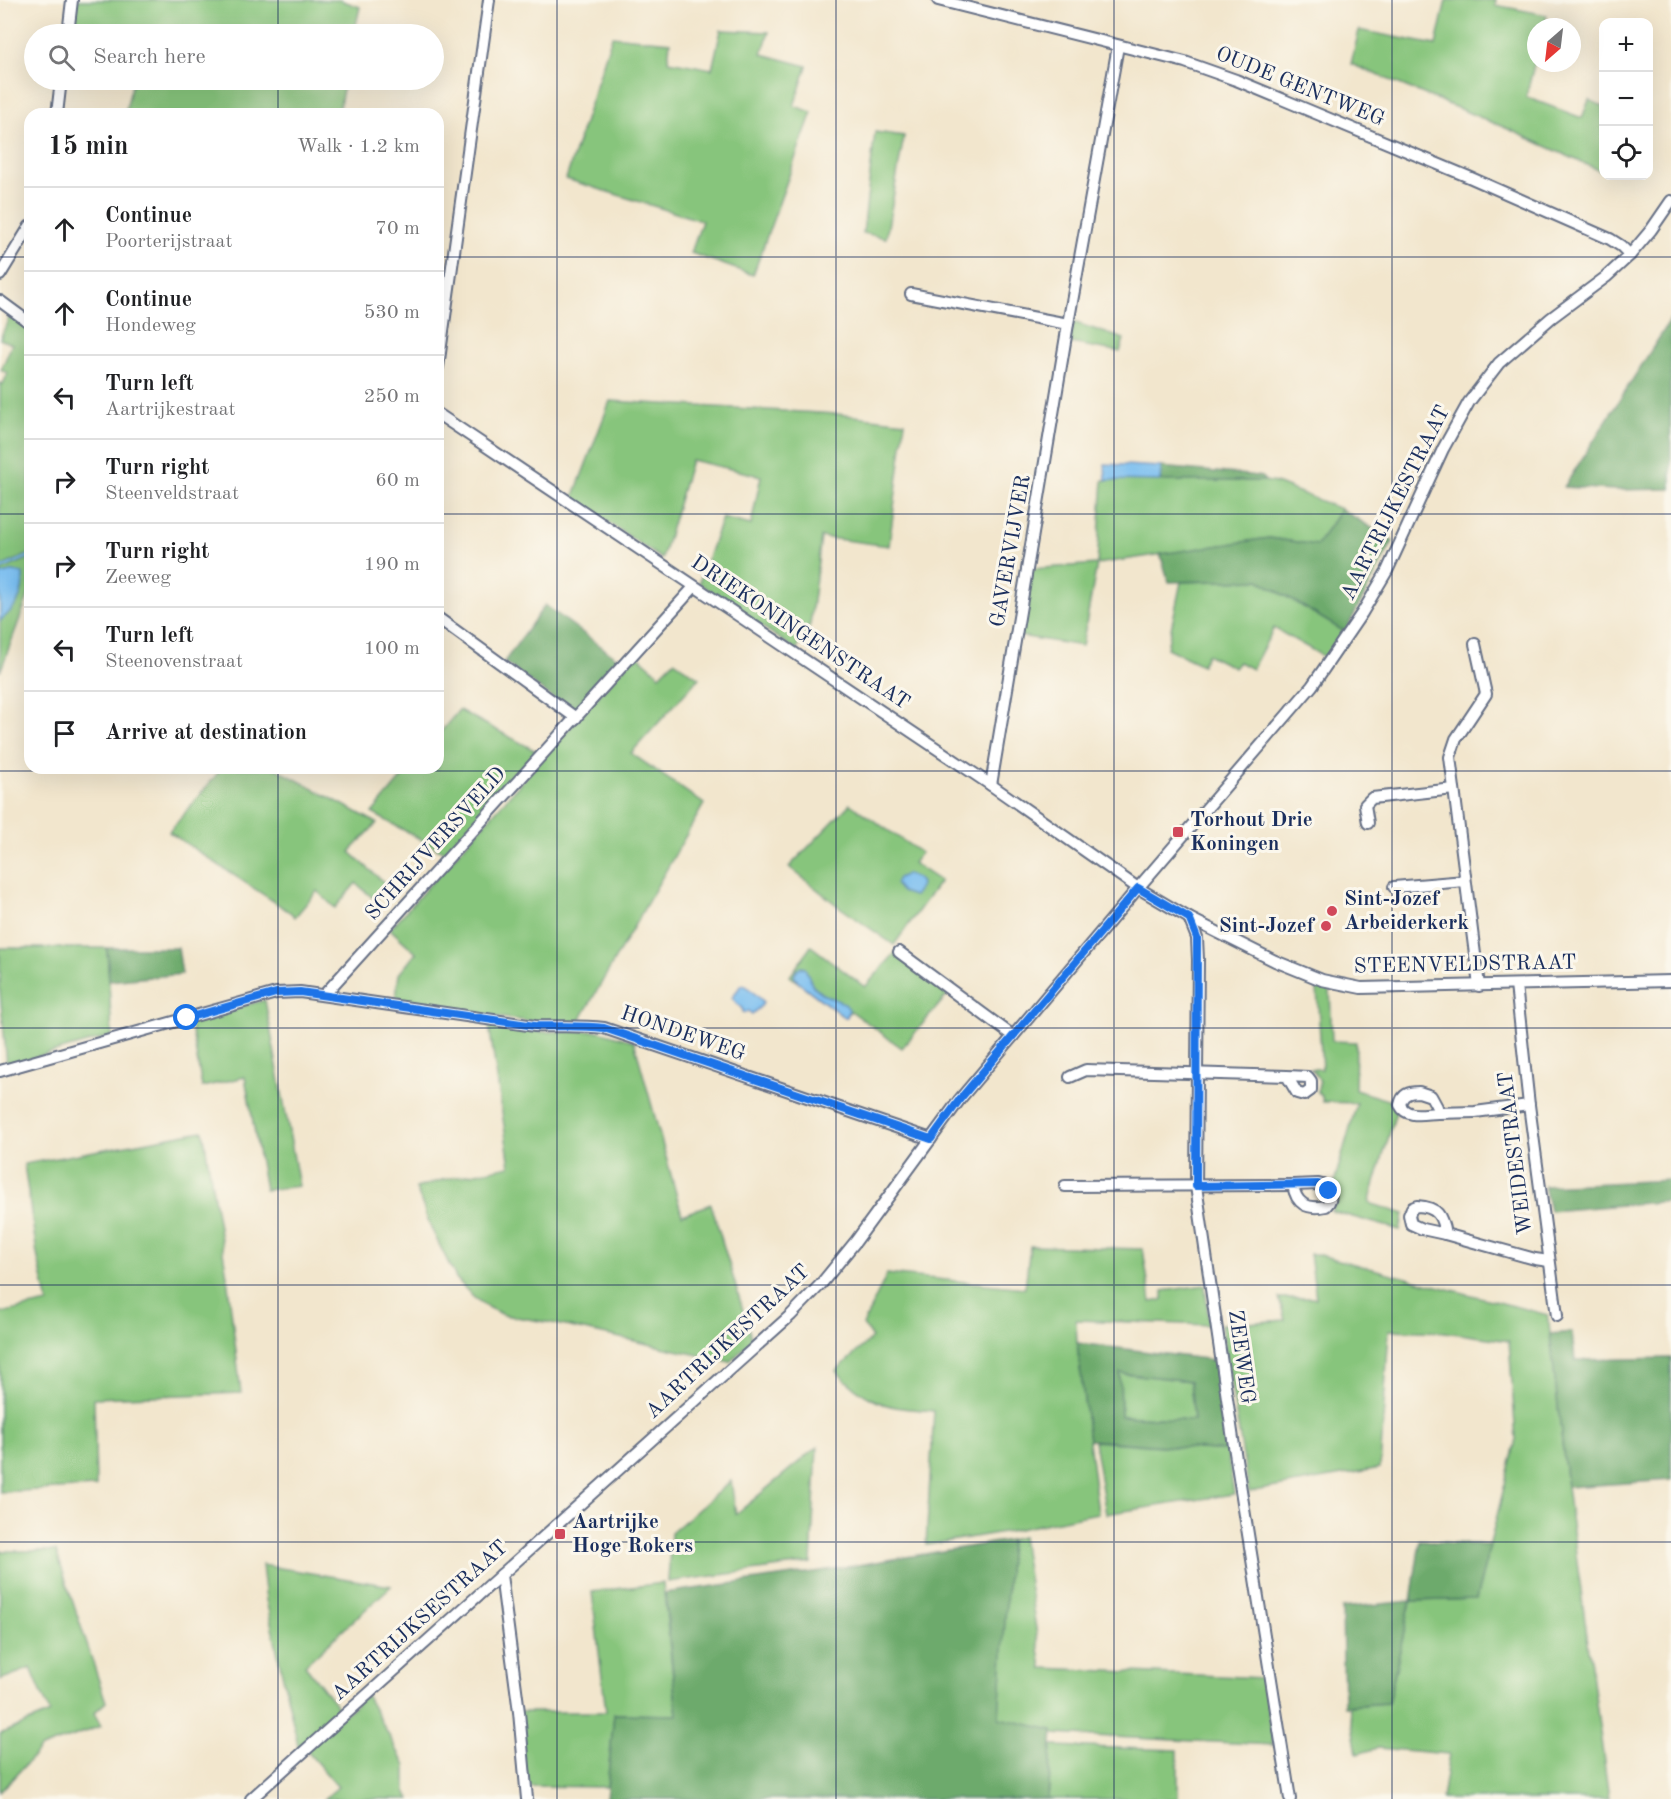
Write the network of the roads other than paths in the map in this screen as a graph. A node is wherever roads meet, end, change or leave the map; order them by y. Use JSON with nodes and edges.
{"nodes":[{"id":1,"x":72,"y":0,"type":"edge"},
{"id":2,"x":489,"y":0,"type":"edge"},
{"id":3,"x":938,"y":0,"type":"edge"},
{"id":4,"x":69,"y":24,"type":"edge"},
{"id":5,"x":1118,"y":46,"type":"junction"},
{"id":6,"x":60,"y":90,"type":"edge"},
{"id":7,"x":58,"y":108,"type":"edge"},
{"id":8,"x":1671,"y":201,"type":"edge"},
{"id":9,"x":24,"y":236,"type":"edge"},
{"id":10,"x":1630,"y":255,"type":"junction"},
{"id":11,"x":0,"y":275,"type":"edge"},
{"id":12,"x":911,"y":294,"type":"dead end"},
{"id":13,"x":0,"y":301,"type":"edge"},
{"id":14,"x":24,"y":319,"type":"edge"},
{"id":15,"x":444,"y":324,"type":"edge"},
{"id":16,"x":1068,"y":324,"type":"junction"},
{"id":17,"x":444,"y":418,"type":"edge"},
{"id":18,"x":694,"y":587,"type":"junction"},
{"id":19,"x":444,"y":622,"type":"edge"},
{"id":20,"x":1475,"y":644,"type":"dead end"},
{"id":21,"x":576,"y":718,"type":"junction"},
{"id":22,"x":991,"y":785,"type":"junction"},
{"id":23,"x":1454,"y":789,"type":"junction"},
{"id":24,"x":1368,"y":823,"type":"dead end"},
{"id":25,"x":1466,"y":881,"type":"junction"},
{"id":26,"x":1394,"y":887,"type":"dead end"},
{"id":27,"x":1138,"y":888,"type":"junction"},
{"id":28,"x":1189,"y":918,"type":"junction"},
{"id":29,"x":899,"y":952,"type":"dead end"},
{"id":30,"x":1671,"y":981,"type":"edge"},
{"id":31,"x":1516,"y":985,"type":"junction"},
{"id":32,"x":1479,"y":986,"type":"junction"},
{"id":33,"x":324,"y":995,"type":"junction"},
{"id":34,"x":1013,"y":1036,"type":"junction"},
{"id":35,"x":0,"y":1071,"type":"edge"},
{"id":36,"x":1197,"y":1074,"type":"junction"},
{"id":37,"x":1287,"y":1076,"type":"dead end"},
{"id":38,"x":1070,"y":1077,"type":"dead end"},
{"id":39,"x":1529,"y":1105,"type":"junction"},
{"id":40,"x":1438,"y":1113,"type":"dead end"},
{"id":41,"x":931,"y":1139,"type":"junction"},
{"id":42,"x":1293,"y":1185,"type":"dead end"},
{"id":43,"x":1065,"y":1186,"type":"dead end"},
{"id":44,"x":1196,"y":1186,"type":"junction"},
{"id":45,"x":1445,"y":1234,"type":"dead end"},
{"id":46,"x":1549,"y":1261,"type":"junction"},
{"id":47,"x":1557,"y":1316,"type":"dead end"},
{"id":48,"x":616,"y":1472,"type":"joint"},
{"id":49,"x":501,"y":1575,"type":"junction"},
{"id":50,"x":251,"y":1799,"type":"edge"},
{"id":51,"x":527,"y":1799,"type":"edge"},
{"id":52,"x":1290,"y":1799,"type":"edge"}],
"edges":[{"from":1,"to":4,"type":"street"},
{"from":2,"to":15,"type":"street"},
{"from":3,"to":5,"type":"street","name":"OUDE GENTWEG"},
{"from":5,"to":10,"type":"street","name":"OUDE GENTWEG"},
{"from":5,"to":16,"type":"street","name":"GAVERVIJVER"},
{"from":6,"to":7,"type":"street"},
{"from":8,"to":10,"type":"street","name":"AARTRIJKESTRAAT"},
{"from":9,"to":11,"type":"street"},
{"from":10,"to":27,"type":"street","name":"AARTRIJKESTRAAT"},
{"from":12,"to":16,"type":"street"},
{"from":13,"to":14,"type":"street"},
{"from":16,"to":22,"type":"street","name":"GAVERVIJVER"},
{"from":17,"to":18,"type":"street","name":"DRIEKONINGENSTRAAT"},
{"from":18,"to":21,"type":"street","name":"SCHRIJVERSVELD"},
{"from":18,"to":22,"type":"street","name":"DRIEKONINGENSTRAAT"},
{"from":19,"to":21,"type":"street"},
{"from":20,"to":23,"type":"street"},
{"from":21,"to":33,"type":"street","name":"SCHRIJVERSVELD"},
{"from":22,"to":27,"type":"street","name":"DRIEKONINGENSTRAAT"},
{"from":23,"to":24,"type":"street"},
{"from":23,"to":25,"type":"street"},
{"from":25,"to":26,"type":"street"},
{"from":25,"to":32,"type":"street"},
{"from":27,"to":28,"type":"street","name":"STEENVELDSTRAAT"},
{"from":27,"to":34,"type":"street","name":"AARTRIJKESTRAAT"},
{"from":28,"to":32,"type":"street","name":"STEENVELDSTRAAT"},
{"from":28,"to":36,"type":"street","name":"ZEEWEG"},
{"from":29,"to":34,"type":"street"},
{"from":30,"to":31,"type":"street","name":"STEENVELDSTRAAT"},
{"from":31,"to":32,"type":"street","name":"STEENVELDSTRAAT"},
{"from":31,"to":39,"type":"street","name":"WEIDESTRAAT"},
{"from":33,"to":35,"type":"street","name":"HONDEWEG"},
{"from":33,"to":41,"type":"street","name":"HONDEWEG"},
{"from":34,"to":41,"type":"street","name":"AARTRIJKESTRAAT"},
{"from":36,"to":37,"type":"street"},
{"from":36,"to":38,"type":"street"},
{"from":36,"to":44,"type":"street","name":"ZEEWEG"},
{"from":39,"to":40,"type":"street"},
{"from":39,"to":46,"type":"street","name":"WEIDESTRAAT"},
{"from":41,"to":48,"type":"street","name":"AARTRIJKESTRAAT"},
{"from":42,"to":44,"type":"street"},
{"from":43,"to":44,"type":"street"},
{"from":44,"to":52,"type":"street","name":"ZEEWEG"},
{"from":45,"to":46,"type":"street"},
{"from":46,"to":47,"type":"street","name":"WEIDESTRAAT"},
{"from":48,"to":49,"type":"street","name":"AARTRIJKSESTRAAT"},
{"from":49,"to":50,"type":"street","name":"AARTRIJKSESTRAAT"},
{"from":49,"to":51,"type":"street"}]}
